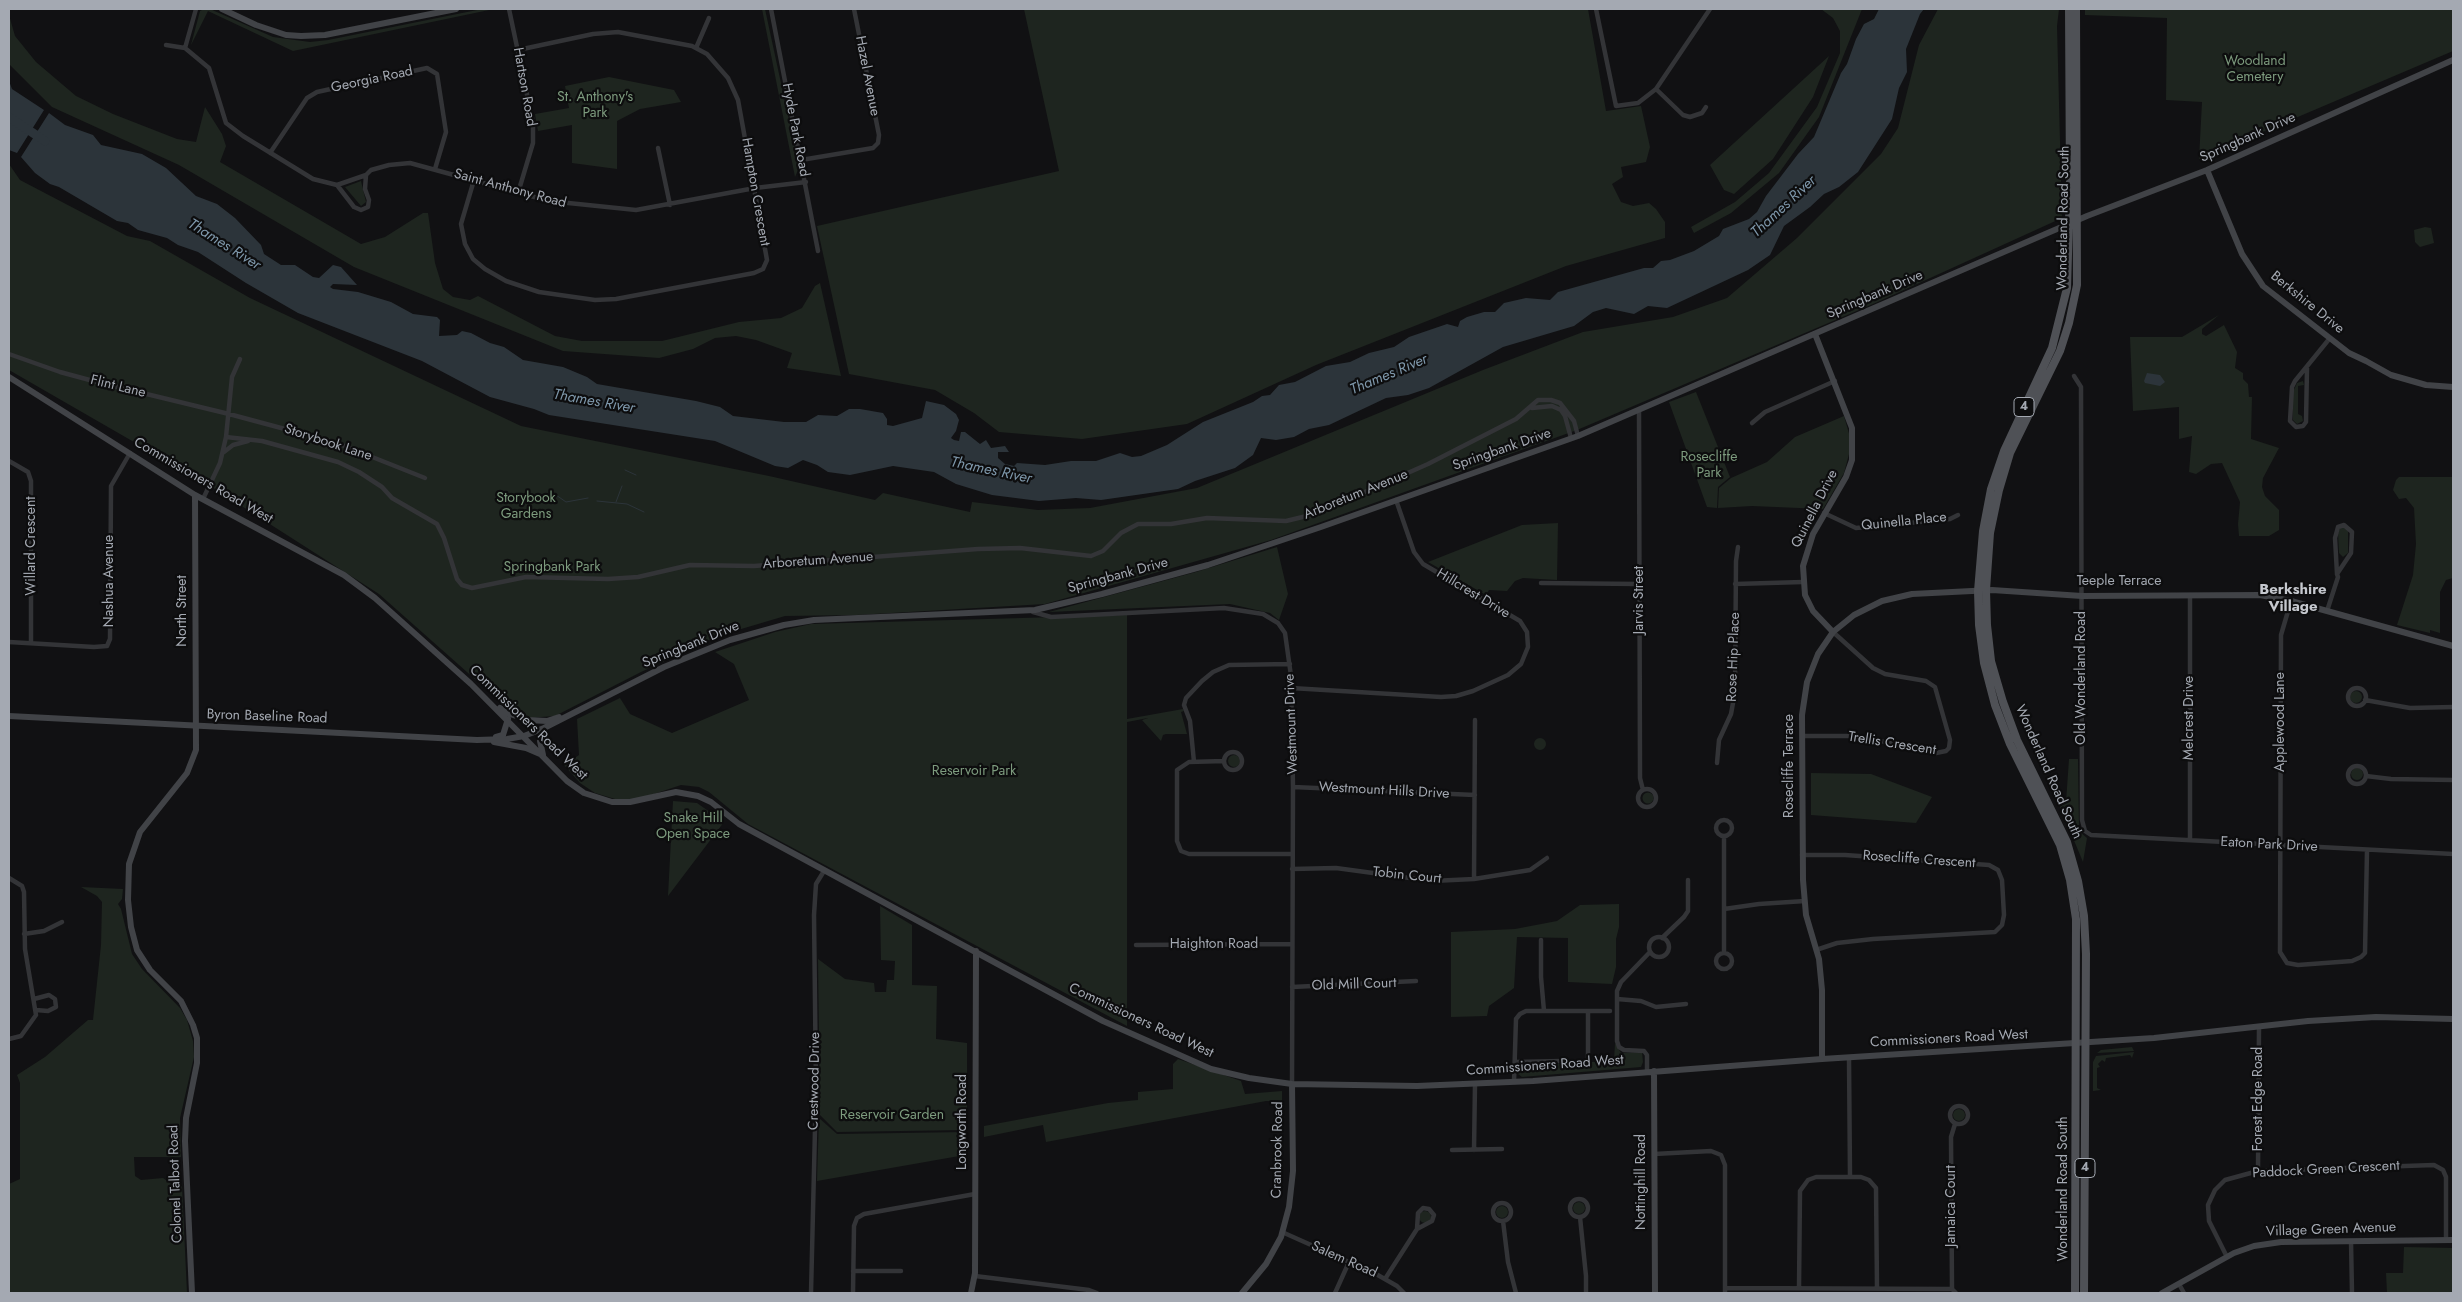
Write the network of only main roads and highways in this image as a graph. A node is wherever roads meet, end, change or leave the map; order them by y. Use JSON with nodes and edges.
{"nodes":[{"id":1,"x":222,"y":9,"type":"edge"},
{"id":2,"x":456,"y":9,"type":"edge"},
{"id":3,"x":2069,"y":9,"type":"edge"},
{"id":4,"x":2076,"y":9,"type":"edge"},
{"id":5,"x":2453,"y":60,"type":"edge"},
{"id":6,"x":2207,"y":170,"type":"junction"},
{"id":7,"x":2078,"y":220,"type":"junction"},
{"id":8,"x":2069,"y":224,"type":"junction"},
{"id":9,"x":1815,"y":334,"type":"junction"},
{"id":10,"x":9,"y":377,"type":"edge"},
{"id":11,"x":2453,"y":387,"type":"edge"},
{"id":12,"x":195,"y":494,"type":"junction"},
{"id":13,"x":1982,"y":591,"type":"junction"},
{"id":14,"x":1834,"y":632,"type":"junction"},
{"id":15,"x":2453,"y":646,"type":"edge"},
{"id":16,"x":476,"y":688,"type":"junction"},
{"id":17,"x":577,"y":711,"type":"junction"},
{"id":18,"x":9,"y":716,"type":"edge"},
{"id":19,"x":508,"y":719,"type":"junction"},
{"id":20,"x":196,"y":726,"type":"junction"},
{"id":21,"x":544,"y":728,"type":"junction"},
{"id":22,"x":524,"y":736,"type":"junction"},
{"id":23,"x":477,"y":740,"type":"junction"},
{"id":24,"x":543,"y":756,"type":"junction"},
{"id":25,"x":976,"y":951,"type":"junction"},
{"id":26,"x":2453,"y":1019,"type":"edge"},
{"id":27,"x":2085,"y":1043,"type":"junction"},
{"id":28,"x":2076,"y":1044,"type":"junction"},
{"id":29,"x":1822,"y":1059,"type":"junction"},
{"id":30,"x":1651,"y":1072,"type":"junction"},
{"id":31,"x":1292,"y":1084,"type":"junction"},
{"id":32,"x":2450,"y":1240,"type":"edge"},
{"id":33,"x":192,"y":1293,"type":"edge"},
{"id":34,"x":970,"y":1293,"type":"edge"},
{"id":35,"x":1242,"y":1293,"type":"edge"},
{"id":36,"x":1654,"y":1293,"type":"edge"},
{"id":37,"x":2076,"y":1293,"type":"edge"},
{"id":38,"x":2084,"y":1293,"type":"edge"},
{"id":39,"x":2162,"y":1293,"type":"edge"}],
"edges":[{"from":1,"to":2,"type":"main road"},
{"from":3,"to":8,"type":"main road","name":"Wonderland Road South","number":"4"},
{"from":4,"to":7,"type":"main road","name":"Wonderland Road South","number":"4"},
{"from":5,"to":6,"type":"main road","name":"Springbank Drive"},
{"from":6,"to":7,"type":"main road","name":"Springbank Drive"},
{"from":6,"to":11,"type":"main road","name":"Berkshire Drive"},
{"from":7,"to":8,"type":"main road","name":"Springbank Drive"},
{"from":7,"to":13,"type":"main road","name":"Wonderland Road South","number":"4"},
{"from":8,"to":9,"type":"main road","name":"Springbank Drive"},
{"from":8,"to":13,"type":"main road","name":"Wonderland Road South","number":"4"},
{"from":9,"to":14,"type":"main road","name":"Quinella Drive"},
{"from":9,"to":17,"type":"main road","name":"Springbank Drive"},
{"from":10,"to":12,"type":"main road","name":"Commissioners Road West"},
{"from":12,"to":16,"type":"main road","name":"Commissioners Road West"},
{"from":12,"to":20,"type":"main road","name":"North Street"},
{"from":13,"to":14,"type":"main road","name":"Rosecliffe Terrace"},
{"from":13,"to":15,"type":"main road","name":"Teeple Terrace"},
{"from":13,"to":27,"type":"main road","name":"Wonderland Road South","number":"4"},
{"from":13,"to":28,"type":"main road","name":"Wonderland Road South","number":"4"},
{"from":14,"to":29,"type":"main road","name":"Rosecliffe Terrace"},
{"from":16,"to":17,"type":"main road"},
{"from":16,"to":19,"type":"main road","name":"Commissioners Road West"},
{"from":17,"to":21,"type":"main road","name":"Springbank Drive"},
{"from":18,"to":20,"type":"main road","name":"Byron Baseline Road"},
{"from":19,"to":22,"type":"main road","name":"Commissioners Road West"},
{"from":19,"to":23,"type":"main road"},
{"from":20,"to":23,"type":"main road","name":"Byron Baseline Road"},
{"from":20,"to":33,"type":"main road","name":"Colonel Talbot Road"},
{"from":21,"to":22,"type":"main road","name":"Springbank Drive"},
{"from":21,"to":24,"type":"main road"},
{"from":22,"to":23,"type":"main road","name":"Byron Baseline Road"},
{"from":22,"to":24,"type":"main road","name":"Commissioners Road West"},
{"from":23,"to":24,"type":"main road"},
{"from":24,"to":25,"type":"main road","name":"Commissioners Road West"},
{"from":25,"to":31,"type":"main road","name":"Commissioners Road West"},
{"from":25,"to":34,"type":"main road","name":"Longworth Road"},
{"from":26,"to":27,"type":"main road","name":"Commissioners Road West"},
{"from":27,"to":28,"type":"main road","name":"Commissioners Road West"},
{"from":27,"to":38,"type":"main road","name":"Wonderland Road South","number":"4"},
{"from":28,"to":29,"type":"main road","name":"Commissioners Road West"},
{"from":28,"to":37,"type":"main road","name":"Wonderland Road South","number":"4"},
{"from":29,"to":30,"type":"main road","name":"Commissioners Road West"},
{"from":30,"to":31,"type":"main road","name":"Commissioners Road West"},
{"from":30,"to":36,"type":"main road","name":"Nottinghill Road"},
{"from":31,"to":35,"type":"main road","name":"Cranbrook Road"},
{"from":32,"to":39,"type":"main road","name":"Village Green Avenue"}]}
